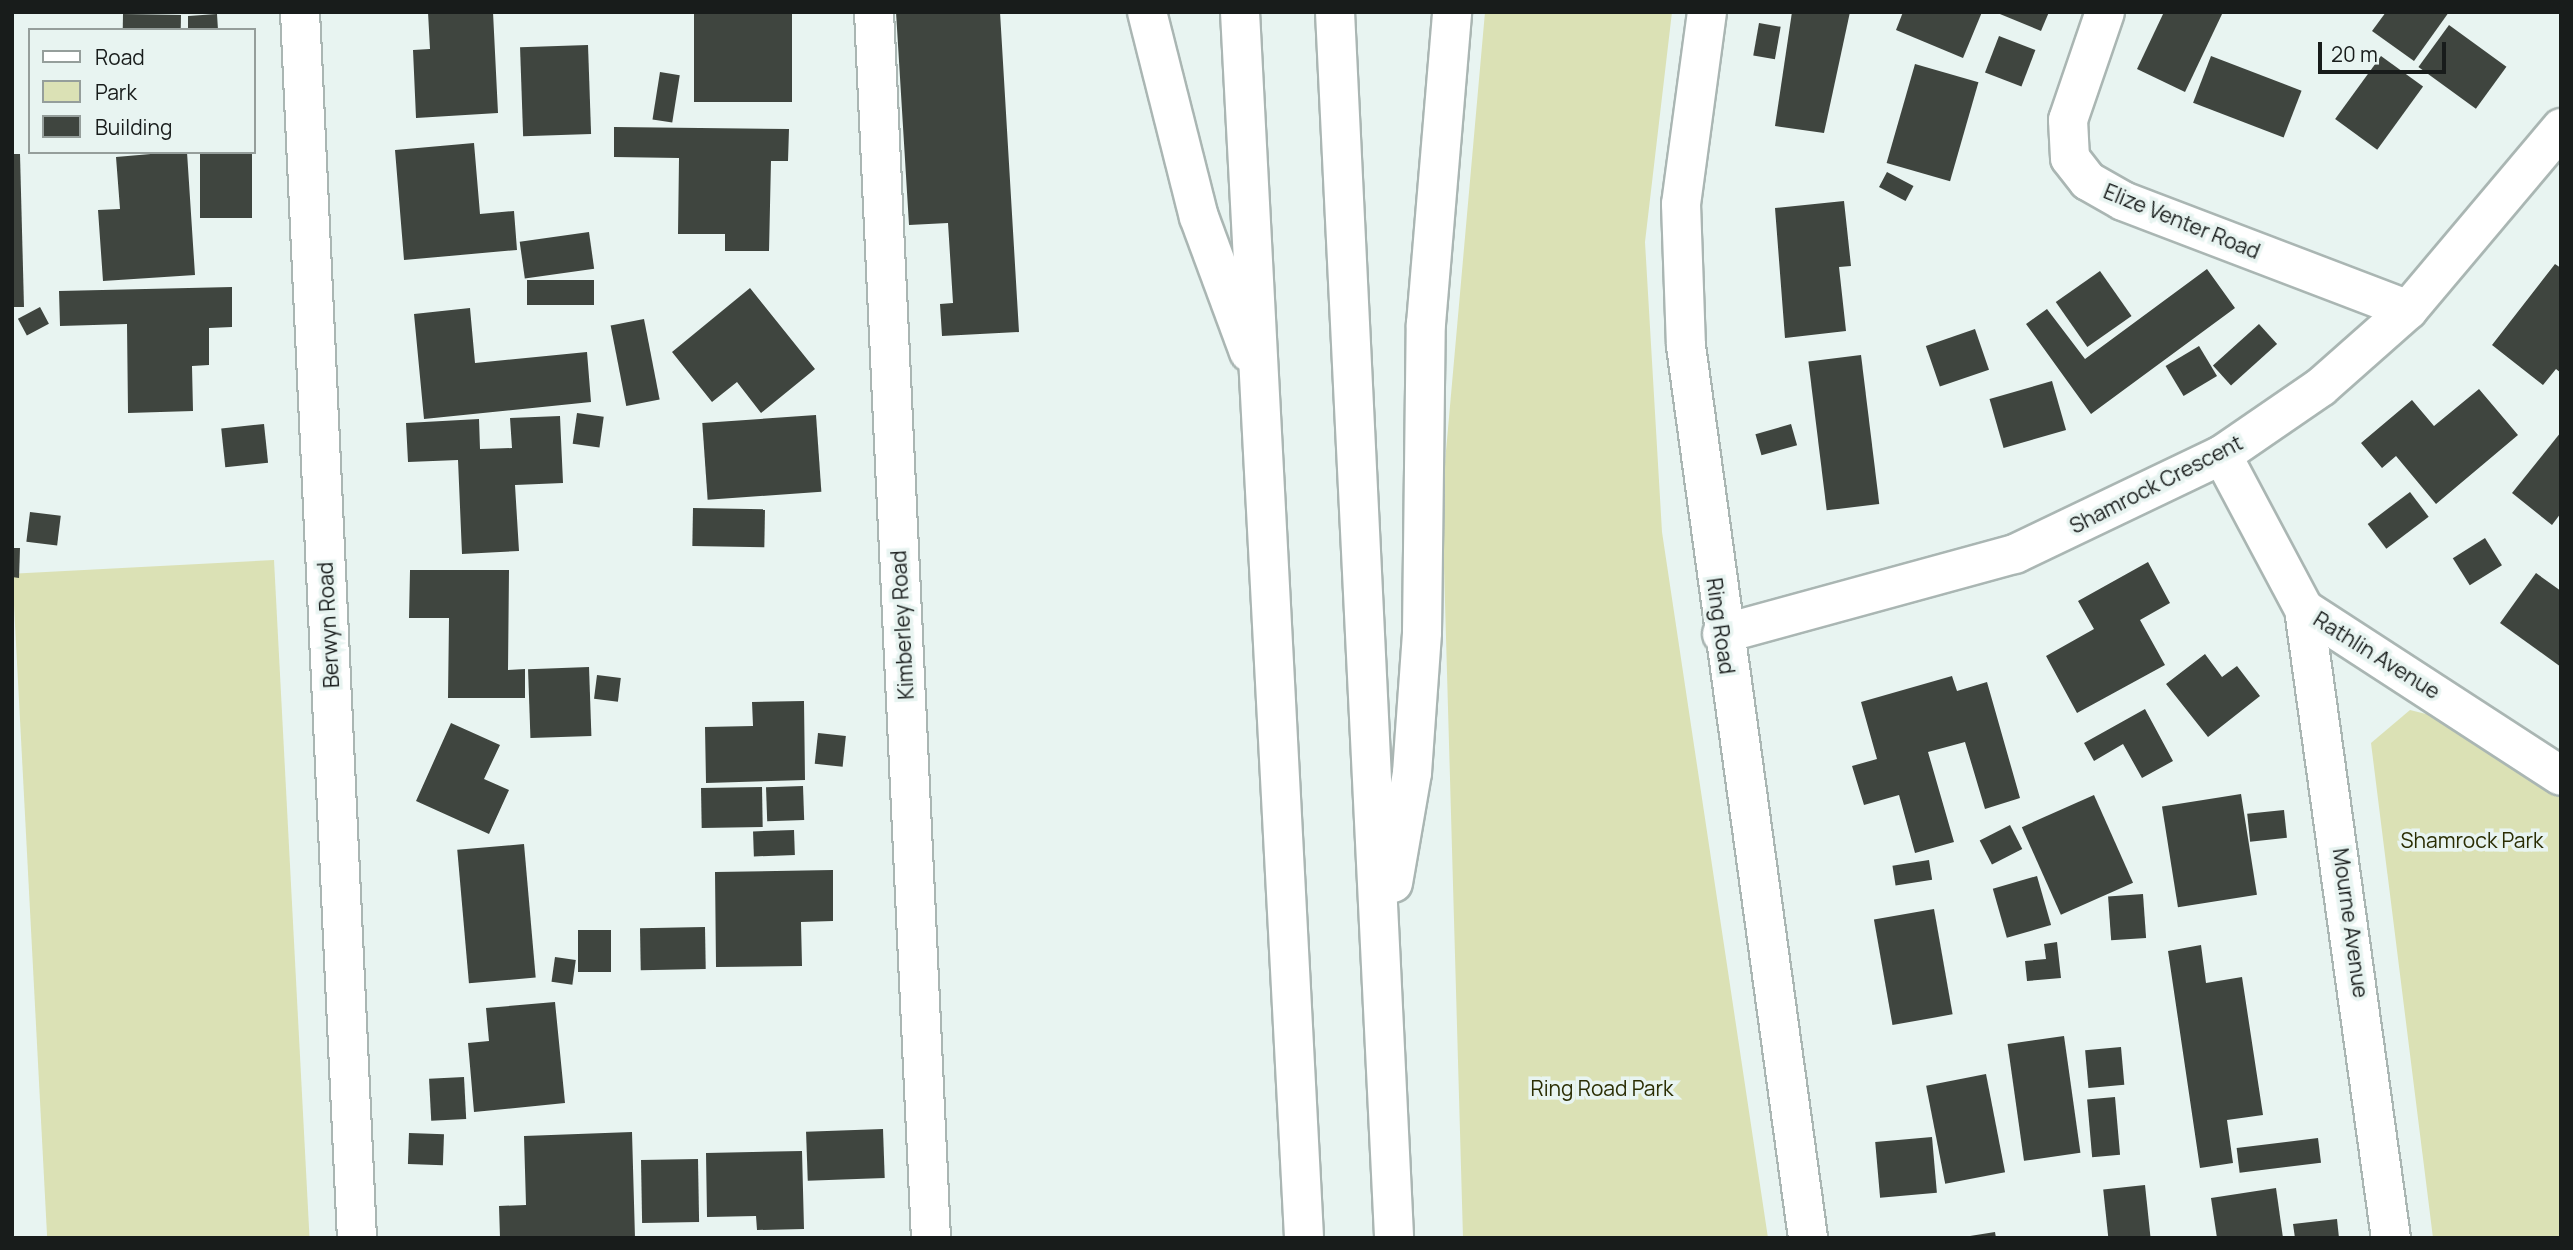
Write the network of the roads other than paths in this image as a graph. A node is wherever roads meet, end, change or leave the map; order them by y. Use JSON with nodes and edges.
{"nodes":[{"id":1,"x":300,"y":12,"type":"edge"},
{"id":2,"x":874,"y":12,"type":"edge"},
{"id":3,"x":1147,"y":12,"type":"edge"},
{"id":4,"x":1240,"y":12,"type":"edge"},
{"id":5,"x":1335,"y":12,"type":"edge"},
{"id":6,"x":1452,"y":12,"type":"edge"},
{"id":7,"x":1707,"y":12,"type":"edge"},
{"id":8,"x":2105,"y":12,"type":"edge"},
{"id":9,"x":2561,"y":128,"type":"edge"},
{"id":10,"x":2408,"y":310,"type":"junction"},
{"id":11,"x":1263,"y":390,"type":"junction"},
{"id":12,"x":2222,"y":455,"type":"junction"},
{"id":13,"x":2304,"y":609,"type":"junction"},
{"id":14,"x":1722,"y":634,"type":"junction"},
{"id":15,"x":2561,"y":776,"type":"edge"},
{"id":16,"x":1381,"y":954,"type":"junction"},
{"id":17,"x":357,"y":1238,"type":"edge"},
{"id":18,"x":931,"y":1238,"type":"edge"},
{"id":19,"x":1304,"y":1238,"type":"edge"},
{"id":20,"x":1394,"y":1238,"type":"edge"},
{"id":21,"x":1808,"y":1238,"type":"edge"},
{"id":22,"x":2391,"y":1238,"type":"edge"}],
"edges":[{"from":1,"to":17,"type":"main road","name":"Berwyn Road"},
{"from":2,"to":18,"type":"main road","name":"Kimberley Road"},
{"from":3,"to":11,"type":"main road"},
{"from":4,"to":11,"type":"main road"},
{"from":5,"to":16,"type":"main road"},
{"from":6,"to":16,"type":"main road"},
{"from":7,"to":14,"type":"main road","name":"Ring Road"},
{"from":8,"to":10,"type":"main road","name":"Elize Venter Road"},
{"from":9,"to":10,"type":"main road","name":"Shamrock Crescent"},
{"from":10,"to":12,"type":"main road","name":"Shamrock Crescent"},
{"from":11,"to":19,"type":"main road"},
{"from":12,"to":13,"type":"main road","name":"Rathlin Avenue"},
{"from":12,"to":14,"type":"main road","name":"Shamrock Crescent"},
{"from":13,"to":15,"type":"main road","name":"Rathlin Avenue"},
{"from":13,"to":22,"type":"main road","name":"Mourne Avenue"},
{"from":14,"to":21,"type":"main road","name":"Ring Road"},
{"from":16,"to":20,"type":"main road"}]}
